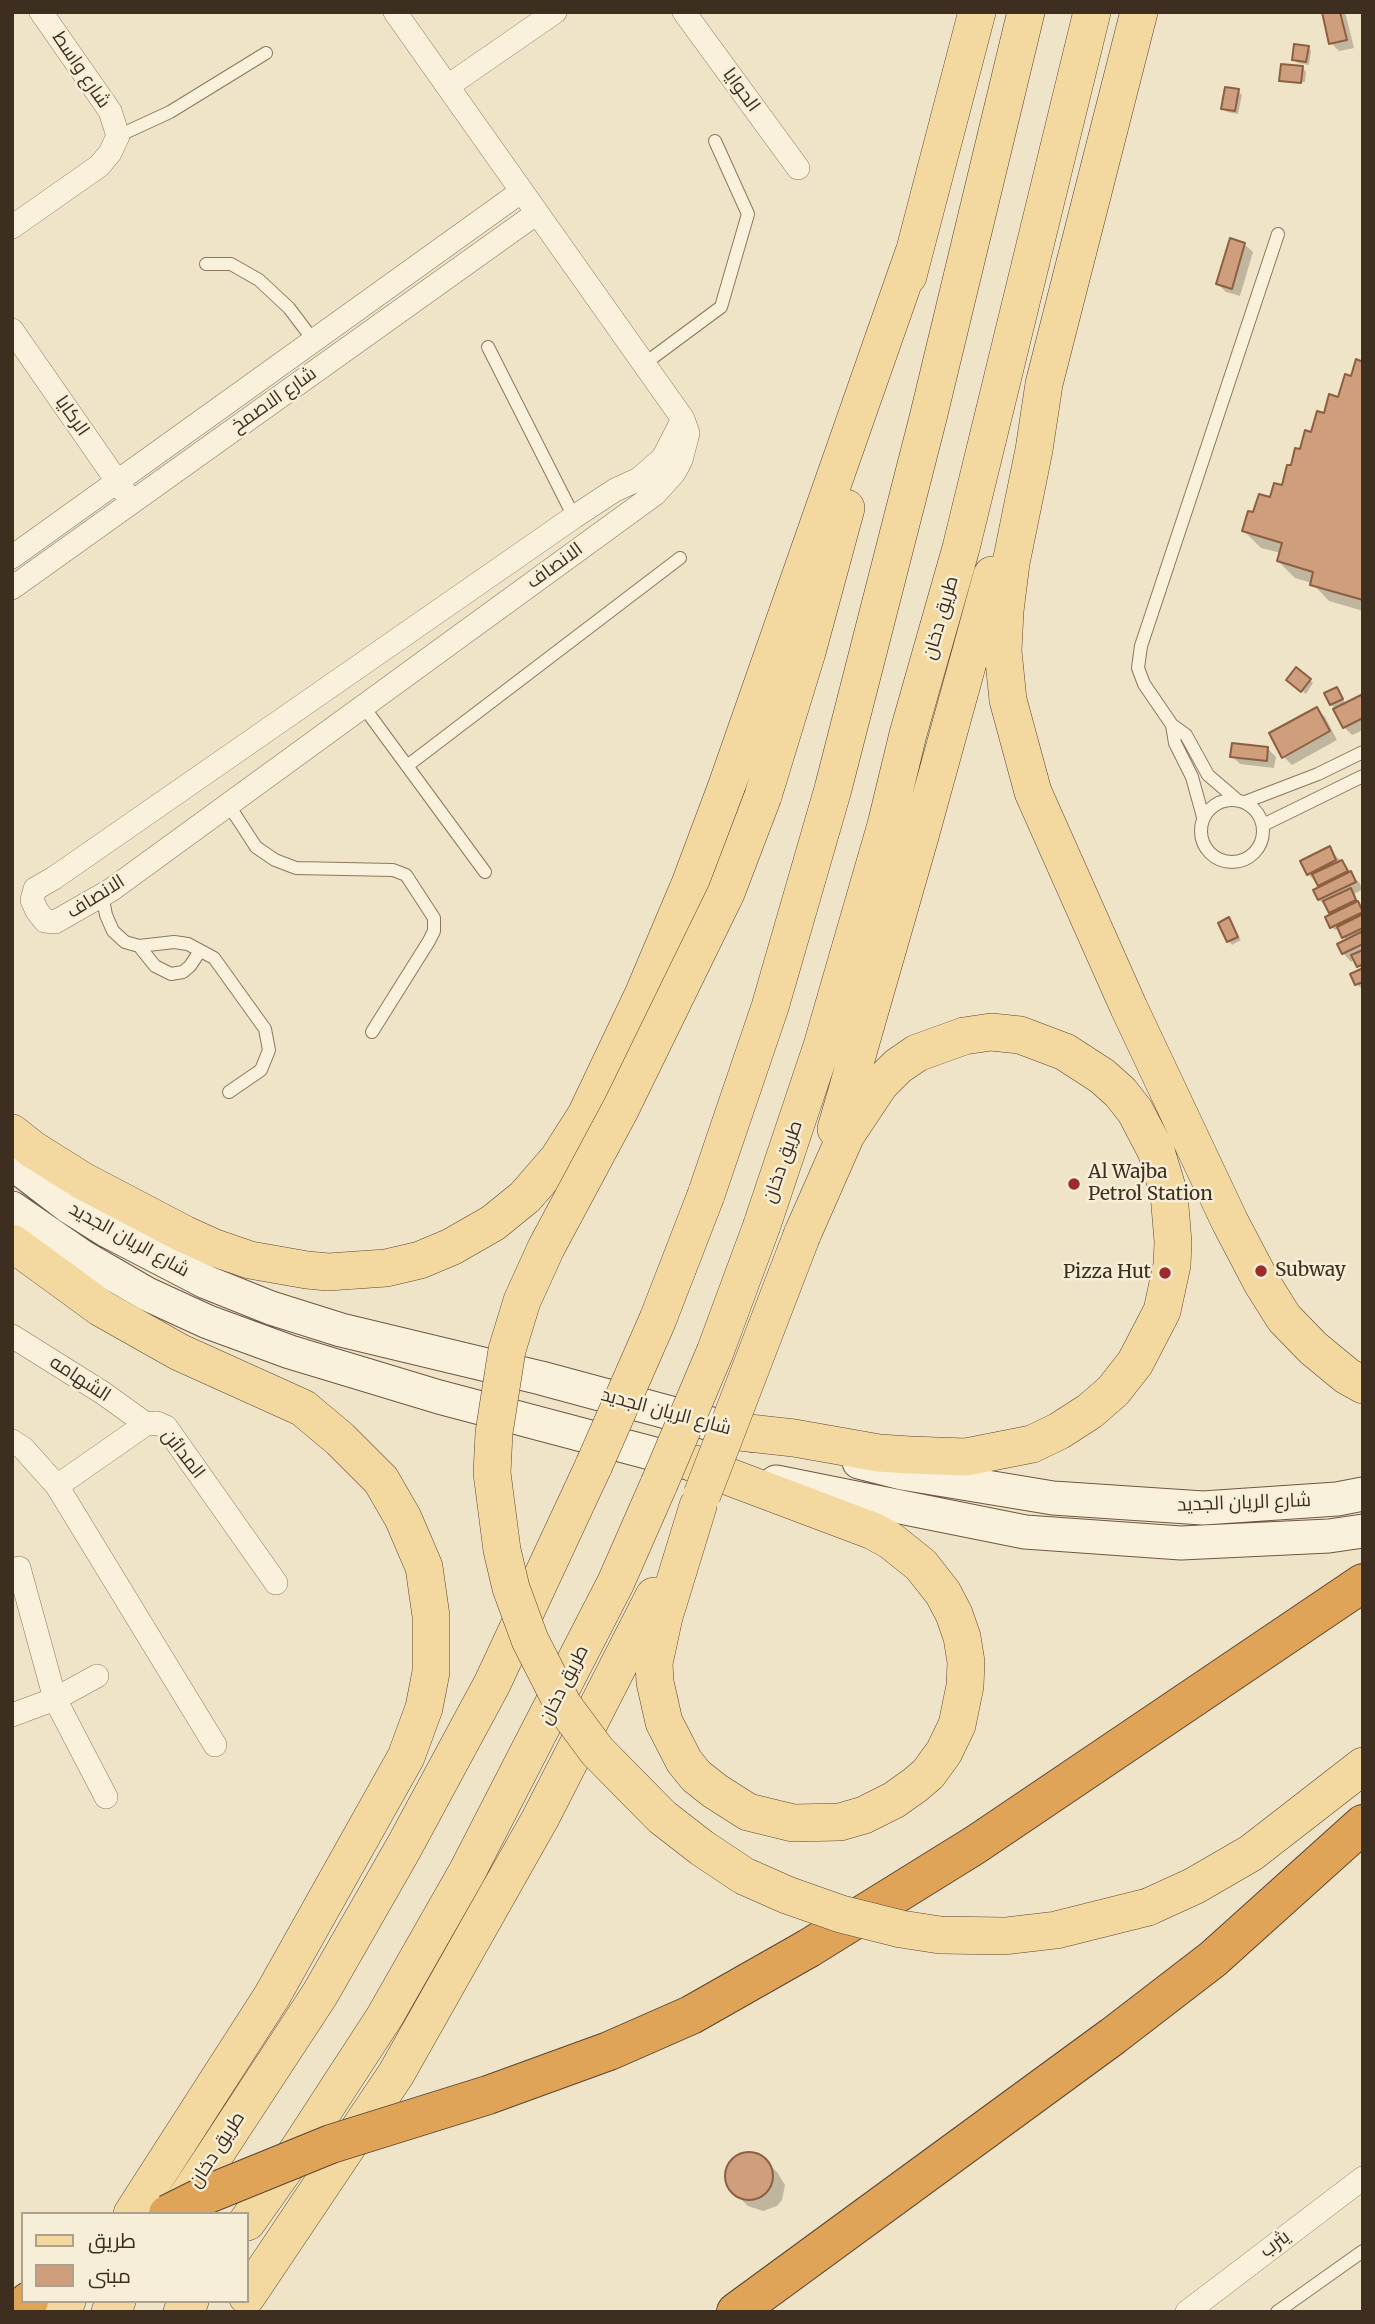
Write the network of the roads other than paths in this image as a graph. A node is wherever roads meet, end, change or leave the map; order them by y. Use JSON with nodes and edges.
{"nodes":[{"id":1,"x":41,"y":12,"type":"edge"},
{"id":2,"x":396,"y":12,"type":"edge"},
{"id":3,"x":555,"y":12,"type":"edge"},
{"id":4,"x":684,"y":12,"type":"edge"},
{"id":5,"x":977,"y":12,"type":"edge"},
{"id":6,"x":1026,"y":12,"type":"edge"},
{"id":7,"x":1092,"y":12,"type":"edge"},
{"id":8,"x":1139,"y":12,"type":"edge"},
{"id":9,"x":266,"y":53,"type":"dead end"},
{"id":10,"x":448,"y":86,"type":"junction"},
{"id":11,"x":118,"y":136,"type":"junction"},
{"id":12,"x":715,"y":141,"type":"dead end"},
{"id":13,"x":799,"y":168,"type":"dead end"},
{"id":14,"x":522,"y":191,"type":"junction"},
{"id":15,"x":537,"y":213,"type":"junction"},
{"id":16,"x":12,"y":227,"type":"edge"},
{"id":17,"x":1278,"y":234,"type":"dead end"},
{"id":18,"x":914,"y":252,"type":"junction"},
{"id":19,"x":206,"y":264,"type":"dead end"},
{"id":20,"x":12,"y":330,"type":"edge"},
{"id":21,"x":314,"y":341,"type":"junction"},
{"id":22,"x":488,"y":347,"type":"dead end"},
{"id":23,"x":644,"y":364,"type":"junction"},
{"id":24,"x":1044,"y":384,"type":"junction"},
{"id":25,"x":683,"y":419,"type":"junction"},
{"id":26,"x":118,"y":483,"type":"junction"},
{"id":27,"x":132,"y":502,"type":"junction"},
{"id":28,"x":574,"y":517,"type":"junction"},
{"id":29,"x":12,"y":557,"type":"edge"},
{"id":30,"x":680,"y":558,"type":"dead end"},
{"id":31,"x":12,"y":588,"type":"edge"},
{"id":32,"x":363,"y":706,"type":"junction"},
{"id":33,"x":1172,"y":725,"type":"junction"},
{"id":34,"x":1363,"y":752,"type":"edge"},
{"id":35,"x":407,"y":766,"type":"junction"},
{"id":36,"x":1363,"y":776,"type":"edge"},
{"id":37,"x":1241,"y":801,"type":"junction"},
{"id":38,"x":228,"y":804,"type":"junction"},
{"id":39,"x":1203,"y":817,"type":"junction"},
{"id":40,"x":1263,"y":825,"type":"junction"},
{"id":41,"x":485,"y":872,"type":"dead end"},
{"id":42,"x":102,"y":894,"type":"junction"},
{"id":43,"x":139,"y":946,"type":"junction"},
{"id":44,"x":200,"y":951,"type":"junction"},
{"id":45,"x":372,"y":1032,"type":"dead end"},
{"id":46,"x":229,"y":1092,"type":"dead end"},
{"id":47,"x":12,"y":1133,"type":"edge"},
{"id":48,"x":12,"y":1163,"type":"edge"},
{"id":49,"x":815,"y":1200,"type":"junction"},
{"id":50,"x":12,"y":1208,"type":"edge"},
{"id":51,"x":12,"y":1243,"type":"edge"},
{"id":52,"x":12,"y":1336,"type":"edge"},
{"id":53,"x":1363,"y":1385,"type":"edge"},
{"id":54,"x":146,"y":1424,"type":"junction"},
{"id":55,"x":740,"y":1432,"type":"junction"},
{"id":56,"x":12,"y":1441,"type":"edge"},
{"id":57,"x":57,"y":1486,"type":"junction"},
{"id":58,"x":698,"y":1488,"type":"junction"},
{"id":59,"x":1363,"y":1494,"type":"edge"},
{"id":60,"x":1363,"y":1531,"type":"edge"},
{"id":61,"x":19,"y":1568,"type":"dead end"},
{"id":62,"x":276,"y":1583,"type":"dead end"},
{"id":63,"x":1363,"y":1583,"type":"edge"},
{"id":64,"x":97,"y":1676,"type":"dead end"},
{"id":65,"x":55,"y":1699,"type":"junction"},
{"id":66,"x":12,"y":1715,"type":"edge"},
{"id":67,"x":215,"y":1745,"type":"dead end"},
{"id":68,"x":1363,"y":1766,"type":"edge"},
{"id":69,"x":106,"y":1797,"type":"dead end"},
{"id":70,"x":1363,"y":1824,"type":"edge"},
{"id":71,"x":1363,"y":2178,"type":"edge"},
{"id":72,"x":133,"y":2212,"type":"edge"},
{"id":73,"x":172,"y":2212,"type":"edge"},
{"id":74,"x":177,"y":2212,"type":"edge"},
{"id":75,"x":248,"y":2221,"type":"edge"},
{"id":76,"x":1363,"y":2251,"type":"edge"},
{"id":77,"x":248,"y":2295,"type":"edge"},
{"id":78,"x":1192,"y":2310,"type":"edge"},
{"id":79,"x":736,"y":2312,"type":"edge"},
{"id":80,"x":1277,"y":2312,"type":"edge"}],
"edges":[{"from":1,"to":11,"type":"street","name":"شارع واسط"},
{"from":2,"to":10,"type":"street"},
{"from":3,"to":10,"type":"street"},
{"from":4,"to":13,"type":"street","name":"الحوايا"},
{"from":5,"to":18,"type":"main road"},
{"from":6,"to":74,"type":"main road","name":"طريق دخان","bridge":true},
{"from":7,"to":75,"type":"main road","name":"طريق دخان","bridge":true},
{"from":8,"to":24,"type":"main road"},
{"from":9,"to":11,"type":"lane"},
{"from":10,"to":14,"type":"street"},
{"from":11,"to":16,"type":"street"},
{"from":12,"to":23,"type":"lane"},
{"from":14,"to":15,"type":"street"},
{"from":14,"to":21,"type":"street","name":"شارع الاصمخ"},
{"from":15,"to":23,"type":"street"},
{"from":15,"to":27,"type":"street","name":"شارع الاصمخ"},
{"from":17,"to":33,"type":"lane"},
{"from":18,"to":47,"type":"main road"},
{"from":18,"to":68,"type":"main road","bridge":true},
{"from":19,"to":21,"type":"lane"},
{"from":20,"to":26,"type":"street","name":"الركايا"},
{"from":21,"to":26,"type":"street","name":"شارع الاصمخ"},
{"from":22,"to":28,"type":"lane"},
{"from":23,"to":25,"type":"street"},
{"from":24,"to":49,"type":"main road"},
{"from":24,"to":53,"type":"main road"},
{"from":25,"to":28,"type":"street","name":"الانصاف"},
{"from":25,"to":32,"type":"street","name":"الانصاف"},
{"from":26,"to":27,"type":"street","name":"الركايا"},
{"from":26,"to":29,"type":"street","name":"شارع الاصمخ"},
{"from":27,"to":31,"type":"street","name":"شارع الاصمخ"},
{"from":28,"to":42,"type":"street","name":"الانصاف"},
{"from":30,"to":35,"type":"lane"},
{"from":32,"to":35,"type":"lane"},
{"from":32,"to":38,"type":"street","name":"الانصاف"},
{"from":33,"to":37,"type":"lane"},
{"from":33,"to":39,"type":"lane"},
{"from":34,"to":37,"type":"lane"},
{"from":35,"to":41,"type":"lane"},
{"from":36,"to":40,"type":"lane"},
{"from":37,"to":39,"type":"lane"},
{"from":37,"to":40,"type":"lane"},
{"from":38,"to":42,"type":"street","name":"الانصاف"},
{"from":38,"to":45,"type":"lane"},
{"from":39,"to":40,"type":"lane"},
{"from":42,"to":43,"type":"lane"},
{"from":43,"to":44,"type":"lane"},
{"from":43,"to":44,"type":"lane"},
{"from":44,"to":46,"type":"lane"},
{"from":48,"to":55,"type":"main road","name":"شارع الريان الجديد"},
{"from":49,"to":55,"type":"main road"},
{"from":49,"to":58,"type":"main road","bridge":true},
{"from":50,"to":58,"type":"main road","name":"شارع الريان الجديد"},
{"from":51,"to":72,"type":"main road"},
{"from":52,"to":54,"type":"street","name":"الشهامه"},
{"from":54,"to":57,"type":"street","name":"المدائن"},
{"from":54,"to":62,"type":"street","name":"المدائن"},
{"from":55,"to":59,"type":"main road","name":"شارع الريان الجديد"},
{"from":56,"to":57,"type":"street"},
{"from":57,"to":67,"type":"street"},
{"from":58,"to":58,"type":"main road"},
{"from":58,"to":60,"type":"main road","name":"شارع الريان الجديد"},
{"from":58,"to":77,"type":"main road"},
{"from":61,"to":65,"type":"street"},
{"from":63,"to":73,"type":"highway","bridge":true},
{"from":64,"to":65,"type":"street"},
{"from":65,"to":66,"type":"street"},
{"from":65,"to":69,"type":"street"},
{"from":70,"to":79,"type":"highway"},
{"from":71,"to":78,"type":"street","name":"يثرب"},
{"from":76,"to":80,"type":"lane"}]}
